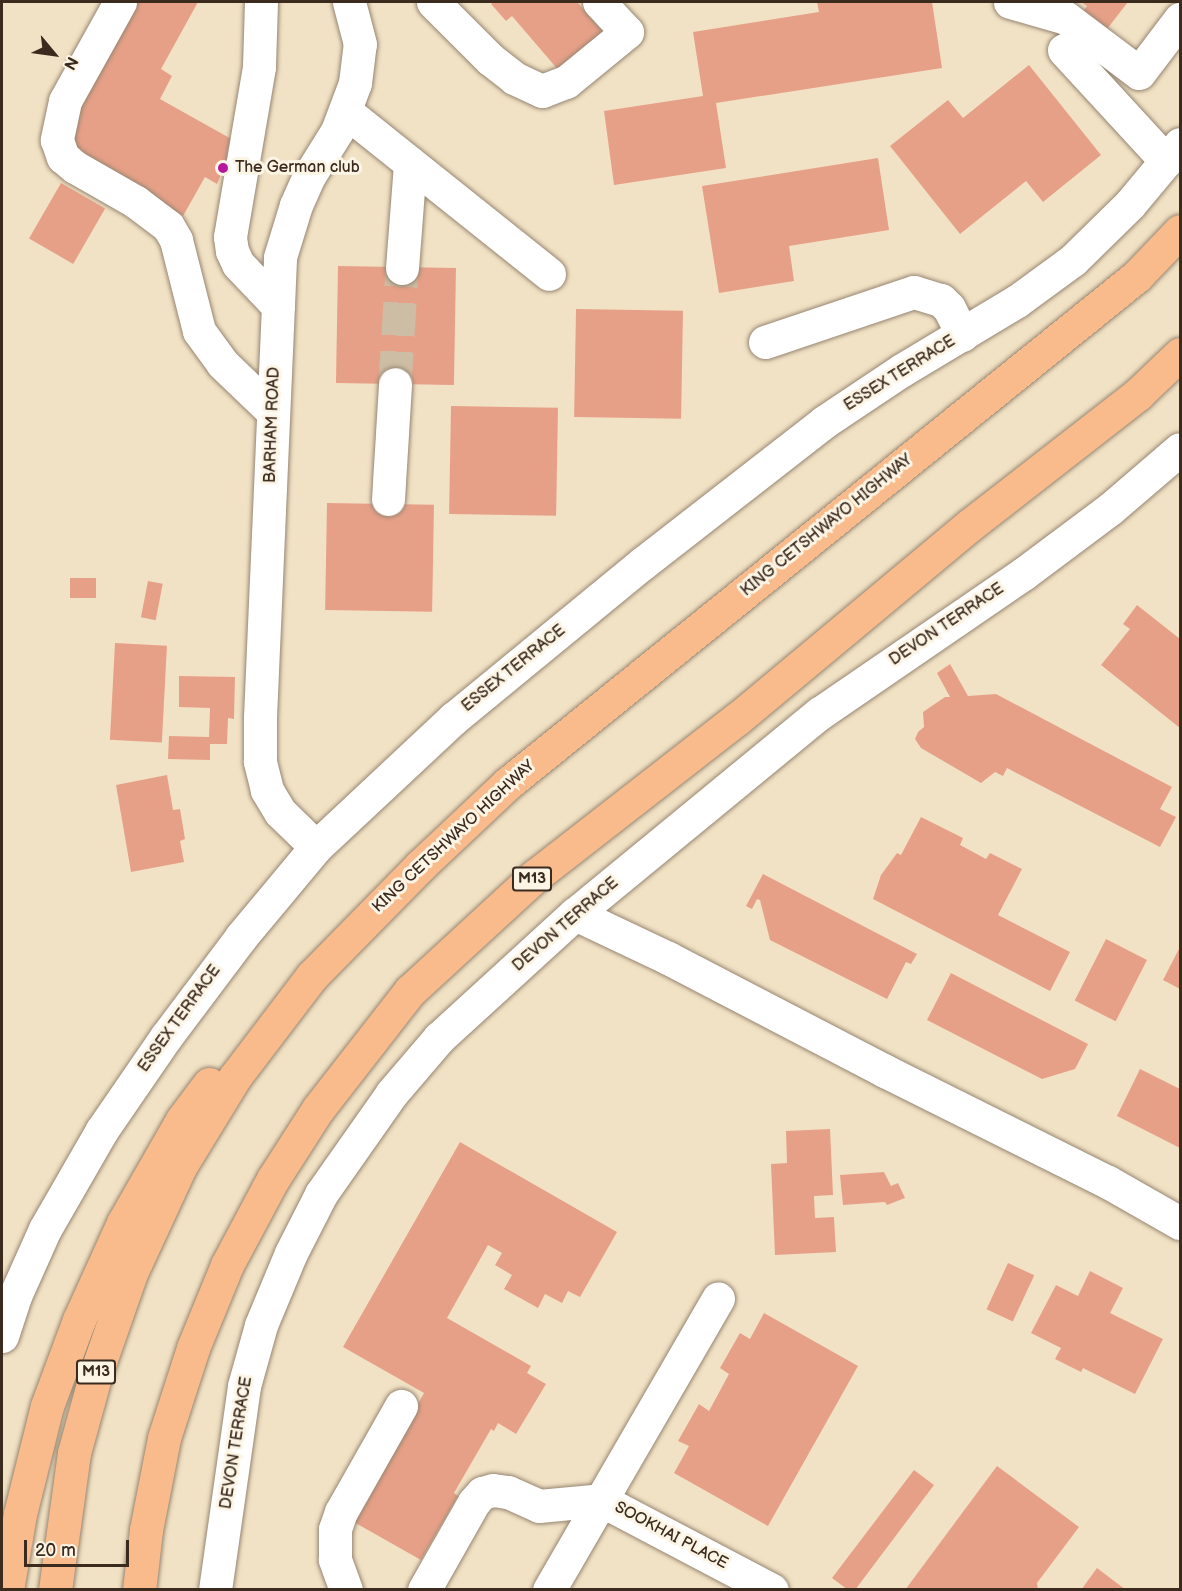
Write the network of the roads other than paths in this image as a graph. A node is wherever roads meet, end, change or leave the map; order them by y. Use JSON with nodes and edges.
{"nodes":[{"id":1,"x":120,"y":2,"type":"edge"},
{"id":2,"x":261,"y":2,"type":"edge"},
{"id":3,"x":349,"y":2,"type":"edge"},
{"id":4,"x":433,"y":2,"type":"edge"},
{"id":5,"x":599,"y":2,"type":"edge"},
{"id":6,"x":1010,"y":2,"type":"edge"},
{"id":7,"x":1180,"y":19,"type":"edge"},
{"id":8,"x":1064,"y":50,"type":"dead end"},
{"id":9,"x":345,"y":111,"type":"junction"},
{"id":10,"x":1173,"y":152,"type":"edge"},
{"id":11,"x":410,"y":163,"type":"junction"},
{"id":12,"x":1180,"y":231,"type":"edge"},
{"id":13,"x":402,"y":268,"type":"tunnel mouth"},
{"id":14,"x":549,"y":274,"type":"dead end"},
{"id":15,"x":278,"y":306,"type":"junction"},
{"id":16,"x":963,"y":335,"type":"junction"},
{"id":17,"x":765,"y":342,"type":"dead end"},
{"id":18,"x":1180,"y":354,"type":"edge"},
{"id":19,"x":395,"y":384,"type":"tunnel mouth"},
{"id":20,"x":273,"y":412,"type":"junction"},
{"id":21,"x":1180,"y":449,"type":"edge"},
{"id":22,"x":388,"y":499,"type":"dead end"},
{"id":23,"x":316,"y":848,"type":"junction"},
{"id":24,"x":576,"y":914,"type":"junction"},
{"id":25,"x":312,"y":976,"type":"junction"},
{"id":26,"x":1180,"y":1224,"type":"edge"},
{"id":27,"x":8,"y":1296,"type":"edge"},
{"id":28,"x":718,"y":1299,"type":"dead end"},
{"id":29,"x":2,"y":1336,"type":"edge"},
{"id":30,"x":401,"y":1406,"type":"dead end"},
{"id":31,"x":601,"y":1500,"type":"junction"},
{"id":32,"x":7,"y":1590,"type":"edge"},
{"id":33,"x":55,"y":1590,"type":"edge"},
{"id":34,"x":139,"y":1590,"type":"edge"},
{"id":35,"x":214,"y":1590,"type":"edge"},
{"id":36,"x":346,"y":1590,"type":"edge"},
{"id":37,"x":424,"y":1590,"type":"edge"},
{"id":38,"x":549,"y":1590,"type":"edge"},
{"id":39,"x":772,"y":1590,"type":"edge"}],
"edges":[{"from":1,"to":20,"type":"street"},
{"from":2,"to":15,"type":"street"},
{"from":3,"to":9,"type":"street","name":"BARHAM ROAD"},
{"from":4,"to":5,"type":"street"},
{"from":6,"to":7,"type":"street"},
{"from":8,"to":10,"type":"street"},
{"from":9,"to":11,"type":"street"},
{"from":9,"to":15,"type":"street","name":"BARHAM ROAD"},
{"from":10,"to":16,"type":"street","name":"ESSEX TERRACE"},
{"from":11,"to":13,"type":"street"},
{"from":11,"to":14,"type":"street"},
{"from":12,"to":25,"type":"highway","name":"KING CETSHWAYO HIGHWAY","number":"M13"},
{"from":15,"to":20,"type":"street","name":"BARHAM ROAD"},
{"from":16,"to":17,"type":"street"},
{"from":16,"to":23,"type":"street","name":"ESSEX TERRACE"},
{"from":18,"to":34,"type":"highway","number":"M13"},
{"from":19,"to":22,"type":"street"},
{"from":20,"to":23,"type":"street","name":"BARHAM ROAD"},
{"from":21,"to":24,"type":"street","name":"DEVON TERRACE"},
{"from":23,"to":27,"type":"street","name":"ESSEX TERRACE"},
{"from":24,"to":26,"type":"street"},
{"from":24,"to":35,"type":"street","name":"DEVON TERRACE"},
{"from":25,"to":32,"type":"highway"},
{"from":25,"to":33,"type":"highway","name":"KING CETSHWAYO HIGHWAY","number":"M13"},
{"from":27,"to":29,"type":"street","name":"ESSEX TERRACE"},
{"from":28,"to":31,"type":"street"},
{"from":30,"to":36,"type":"street"},
{"from":31,"to":37,"type":"street"},
{"from":31,"to":38,"type":"street"},
{"from":31,"to":39,"type":"street","name":"SOOKHAI PLACE"}]}
